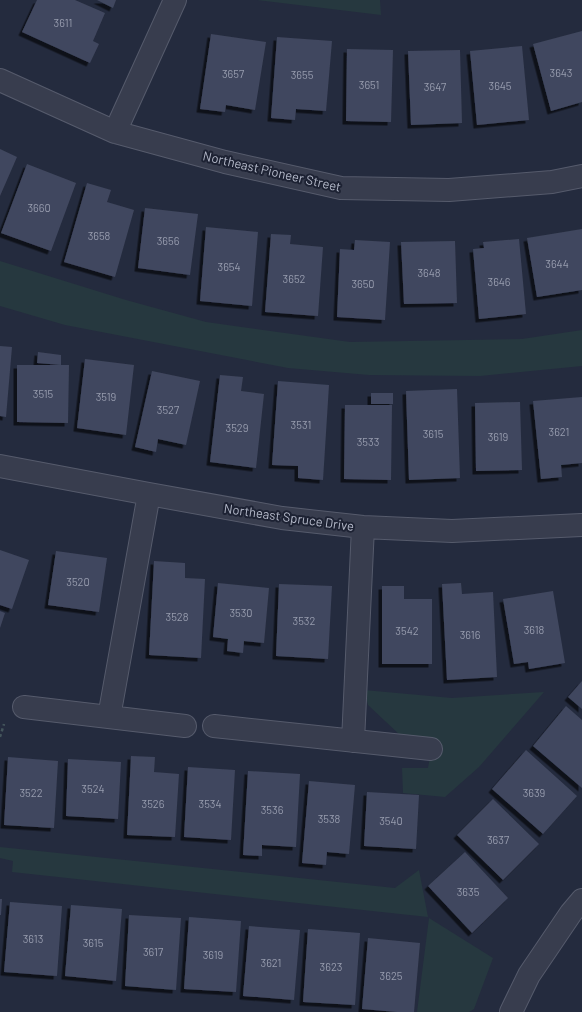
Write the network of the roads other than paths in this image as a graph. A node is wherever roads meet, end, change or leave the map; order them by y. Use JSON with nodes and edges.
{"nodes":[{"id":1,"x":175,"y":0,"type":"edge"},
{"id":2,"x":0,"y":80,"type":"edge"},
{"id":3,"x":116,"y":132,"type":"junction"},
{"id":4,"x":582,"y":176,"type":"edge"},
{"id":5,"x":0,"y":466,"type":"edge"},
{"id":6,"x":149,"y":494,"type":"junction"},
{"id":7,"x":582,"y":525,"type":"edge"},
{"id":8,"x":363,"y":528,"type":"junction"},
{"id":9,"x":24,"y":708,"type":"dead end"},
{"id":10,"x":109,"y":717,"type":"junction"},
{"id":11,"x":185,"y":726,"type":"dead end"},
{"id":12,"x":214,"y":726,"type":"dead end"},
{"id":13,"x":354,"y":741,"type":"junction"},
{"id":14,"x":431,"y":748,"type":"dead end"},
{"id":15,"x":582,"y":900,"type":"edge"},
{"id":16,"x":511,"y":1012,"type":"edge"}],
"edges":[{"from":1,"to":3,"type":"street"},
{"from":2,"to":3,"type":"street","name":"Northeast Pioneer Street"},
{"from":3,"to":4,"type":"street","name":"Northeast Pioneer Street"},
{"from":5,"to":6,"type":"street","name":"Northeast Spruce Drive"},
{"from":6,"to":8,"type":"street","name":"Northeast Spruce Drive"},
{"from":6,"to":10,"type":"street"},
{"from":7,"to":8,"type":"street","name":"Northeast Spruce Drive"},
{"from":8,"to":13,"type":"street"},
{"from":9,"to":10,"type":"street"},
{"from":10,"to":11,"type":"street"},
{"from":12,"to":13,"type":"street"},
{"from":13,"to":14,"type":"street"},
{"from":15,"to":16,"type":"street"}]}
